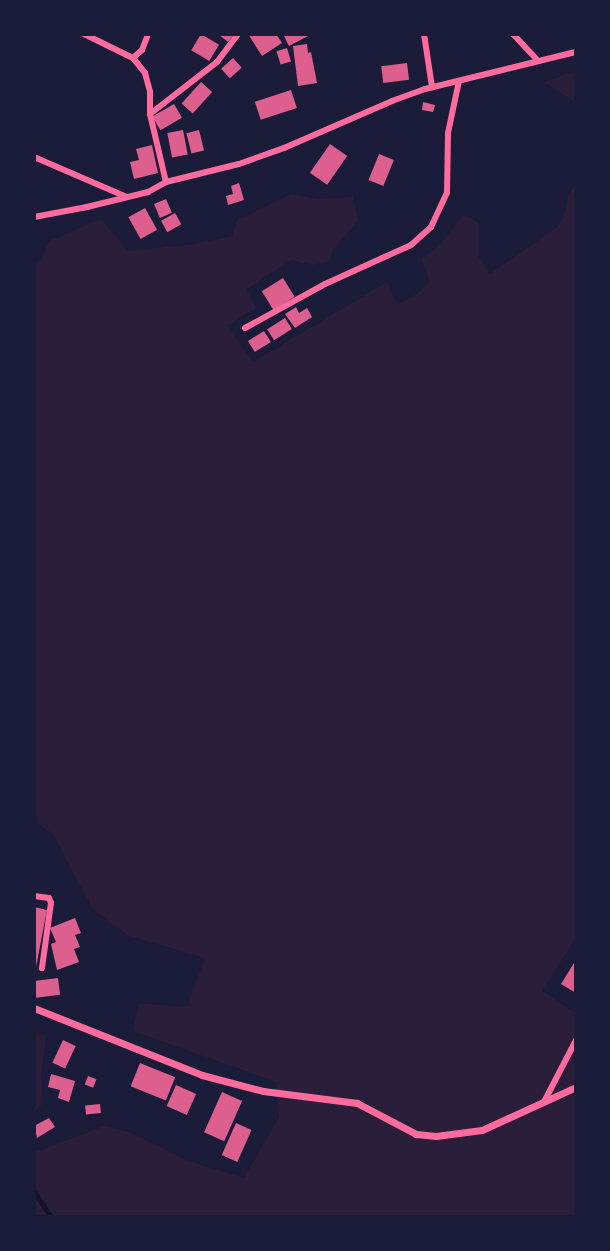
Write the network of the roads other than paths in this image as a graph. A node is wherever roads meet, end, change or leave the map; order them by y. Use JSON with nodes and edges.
{"nodes":[{"id":1,"x":84,"y":34,"type":"edge"},
{"id":2,"x":148,"y":34,"type":"edge"},
{"id":3,"x":238,"y":34,"type":"edge"},
{"id":4,"x":424,"y":34,"type":"edge"},
{"id":5,"x":513,"y":34,"type":"edge"},
{"id":6,"x":576,"y":52,"type":"edge"},
{"id":7,"x":133,"y":58,"type":"junction"},
{"id":8,"x":538,"y":61,"type":"junction"},
{"id":9,"x":459,"y":81,"type":"junction"},
{"id":10,"x":432,"y":87,"type":"junction"},
{"id":11,"x":150,"y":114,"type":"junction"},
{"id":12,"x":34,"y":157,"type":"edge"},
{"id":13,"x":166,"y":182,"type":"junction"},
{"id":14,"x":127,"y":197,"type":"junction"},
{"id":15,"x":34,"y":217,"type":"edge"},
{"id":16,"x":245,"y":328,"type":"dead end"},
{"id":17,"x":34,"y":896,"type":"edge"},
{"id":18,"x":42,"y":968,"type":"dead end"},
{"id":19,"x":34,"y":1008,"type":"edge"},
{"id":20,"x":576,"y":1040,"type":"edge"},
{"id":21,"x":576,"y":1087,"type":"edge"},
{"id":22,"x":543,"y":1102,"type":"junction"}],
"edges":[{"from":1,"to":7,"type":"street"},
{"from":2,"to":7,"type":"street"},
{"from":3,"to":11,"type":"street"},
{"from":4,"to":10,"type":"street"},
{"from":5,"to":8,"type":"street"},
{"from":6,"to":8,"type":"street"},
{"from":7,"to":11,"type":"street"},
{"from":8,"to":9,"type":"street"},
{"from":9,"to":10,"type":"street"},
{"from":9,"to":16,"type":"street"},
{"from":10,"to":13,"type":"street"},
{"from":11,"to":13,"type":"street"},
{"from":12,"to":14,"type":"street"},
{"from":13,"to":14,"type":"street"},
{"from":14,"to":15,"type":"street"},
{"from":17,"to":18,"type":"street"},
{"from":19,"to":22,"type":"street"},
{"from":20,"to":22,"type":"street"},
{"from":21,"to":22,"type":"street"}]}
